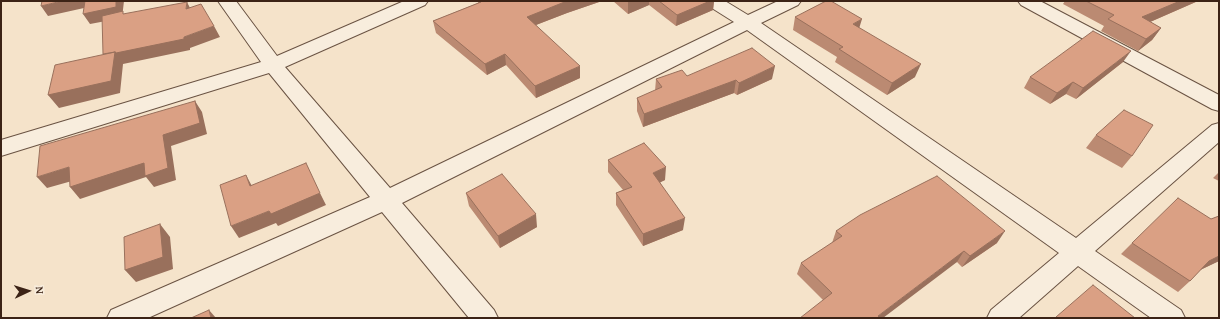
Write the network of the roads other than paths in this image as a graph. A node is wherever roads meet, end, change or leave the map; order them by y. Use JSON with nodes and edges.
{"nodes":[{"id":1,"x":227,"y":1,"type":"edge"},
{"id":2,"x":419,"y":1,"type":"edge"},
{"id":3,"x":713,"y":1,"type":"edge"},
{"id":4,"x":792,"y":1,"type":"edge"},
{"id":5,"x":1027,"y":1,"type":"edge"},
{"id":6,"x":748,"y":23,"type":"junction"},
{"id":7,"x":273,"y":65,"type":"junction"},
{"id":8,"x":1219,"y":104,"type":"edge"},
{"id":9,"x":1219,"y":130,"type":"edge"},
{"id":10,"x":1,"y":148,"type":"edge"},
{"id":11,"x":387,"y":200,"type":"junction"},
{"id":12,"x":1078,"y":251,"type":"junction"},
{"id":13,"x":120,"y":318,"type":"edge"},
{"id":14,"x":485,"y":318,"type":"edge"},
{"id":15,"x":1000,"y":318,"type":"edge"},
{"id":16,"x":1172,"y":318,"type":"edge"}],
"edges":[{"from":1,"to":7,"type":"street"},
{"from":2,"to":7,"type":"street"},
{"from":3,"to":6,"type":"street"},
{"from":4,"to":6,"type":"street"},
{"from":5,"to":8,"type":"street"},
{"from":6,"to":11,"type":"street"},
{"from":6,"to":12,"type":"street"},
{"from":7,"to":10,"type":"street"},
{"from":7,"to":11,"type":"street"},
{"from":9,"to":12,"type":"street"},
{"from":11,"to":13,"type":"street"},
{"from":11,"to":14,"type":"street"},
{"from":12,"to":15,"type":"street"},
{"from":12,"to":16,"type":"street"}]}
